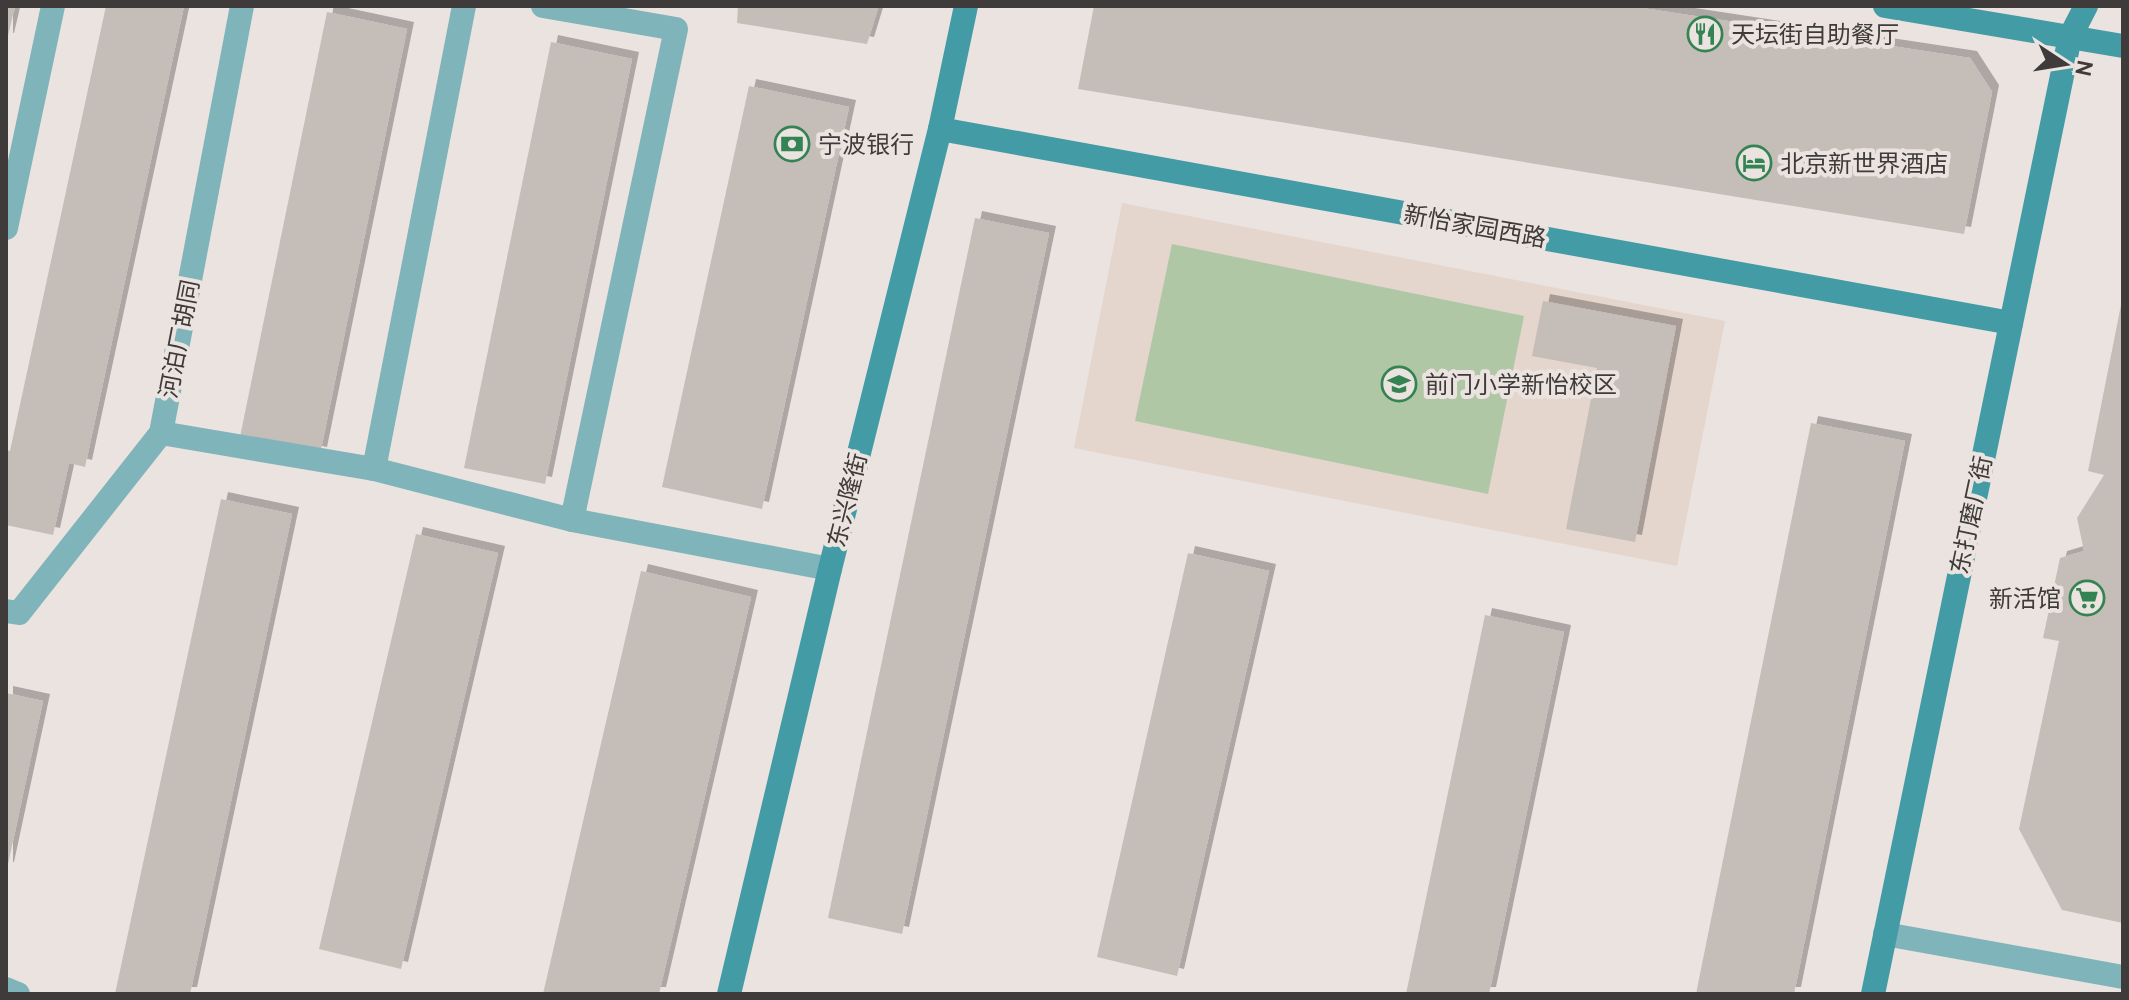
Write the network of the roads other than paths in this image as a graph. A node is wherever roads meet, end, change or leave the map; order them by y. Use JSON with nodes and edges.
{"nodes":[{"id":1,"x":53,"y":6,"type":"edge"},
{"id":2,"x":242,"y":6,"type":"edge"},
{"id":3,"x":464,"y":6,"type":"edge"},
{"id":4,"x":543,"y":6,"type":"edge"},
{"id":5,"x":966,"y":6,"type":"edge"},
{"id":6,"x":1885,"y":6,"type":"edge"},
{"id":7,"x":2086,"y":6,"type":"edge"},
{"id":8,"x":2070,"y":37,"type":"junction"},
{"id":9,"x":2123,"y":46,"type":"edge"},
{"id":10,"x":940,"y":129,"type":"junction"},
{"id":11,"x":6,"y":228,"type":"edge"},
{"id":12,"x":2011,"y":323,"type":"junction"},
{"id":13,"x":161,"y":433,"type":"junction"},
{"id":14,"x":374,"y":469,"type":"junction"},
{"id":15,"x":572,"y":520,"type":"junction"},
{"id":16,"x":830,"y":569,"type":"junction"},
{"id":17,"x":6,"y":611,"type":"edge"},
{"id":18,"x":1885,"y":934,"type":"junction"},
{"id":19,"x":2123,"y":977,"type":"edge"},
{"id":20,"x":6,"y":989,"type":"edge"},
{"id":21,"x":18,"y":994,"type":"edge"},
{"id":22,"x":729,"y":994,"type":"edge"},
{"id":23,"x":1873,"y":994,"type":"edge"}],
"edges":[{"from":1,"to":11,"type":"street"},
{"from":2,"to":13,"type":"street","name":"河泊厂胡同"},
{"from":3,"to":14,"type":"street"},
{"from":4,"to":15,"type":"street"},
{"from":5,"to":10,"type":"street","name":"东兴隆街"},
{"from":6,"to":8,"type":"street"},
{"from":7,"to":8,"type":"street","name":"东打磨厂街"},
{"from":8,"to":9,"type":"street"},
{"from":8,"to":12,"type":"street","name":"东打磨厂街"},
{"from":10,"to":12,"type":"street","name":"新怡家园西路"},
{"from":10,"to":16,"type":"street","name":"东兴隆街"},
{"from":12,"to":18,"type":"street","name":"东打磨厂街"},
{"from":13,"to":14,"type":"street"},
{"from":13,"to":17,"type":"street","name":"河泊厂胡同"},
{"from":14,"to":15,"type":"street"},
{"from":15,"to":16,"type":"street"},
{"from":16,"to":22,"type":"street","name":"东兴隆街"},
{"from":18,"to":19,"type":"street"},
{"from":18,"to":23,"type":"street","name":"东打磨厂街"},
{"from":20,"to":21,"type":"street"}]}
